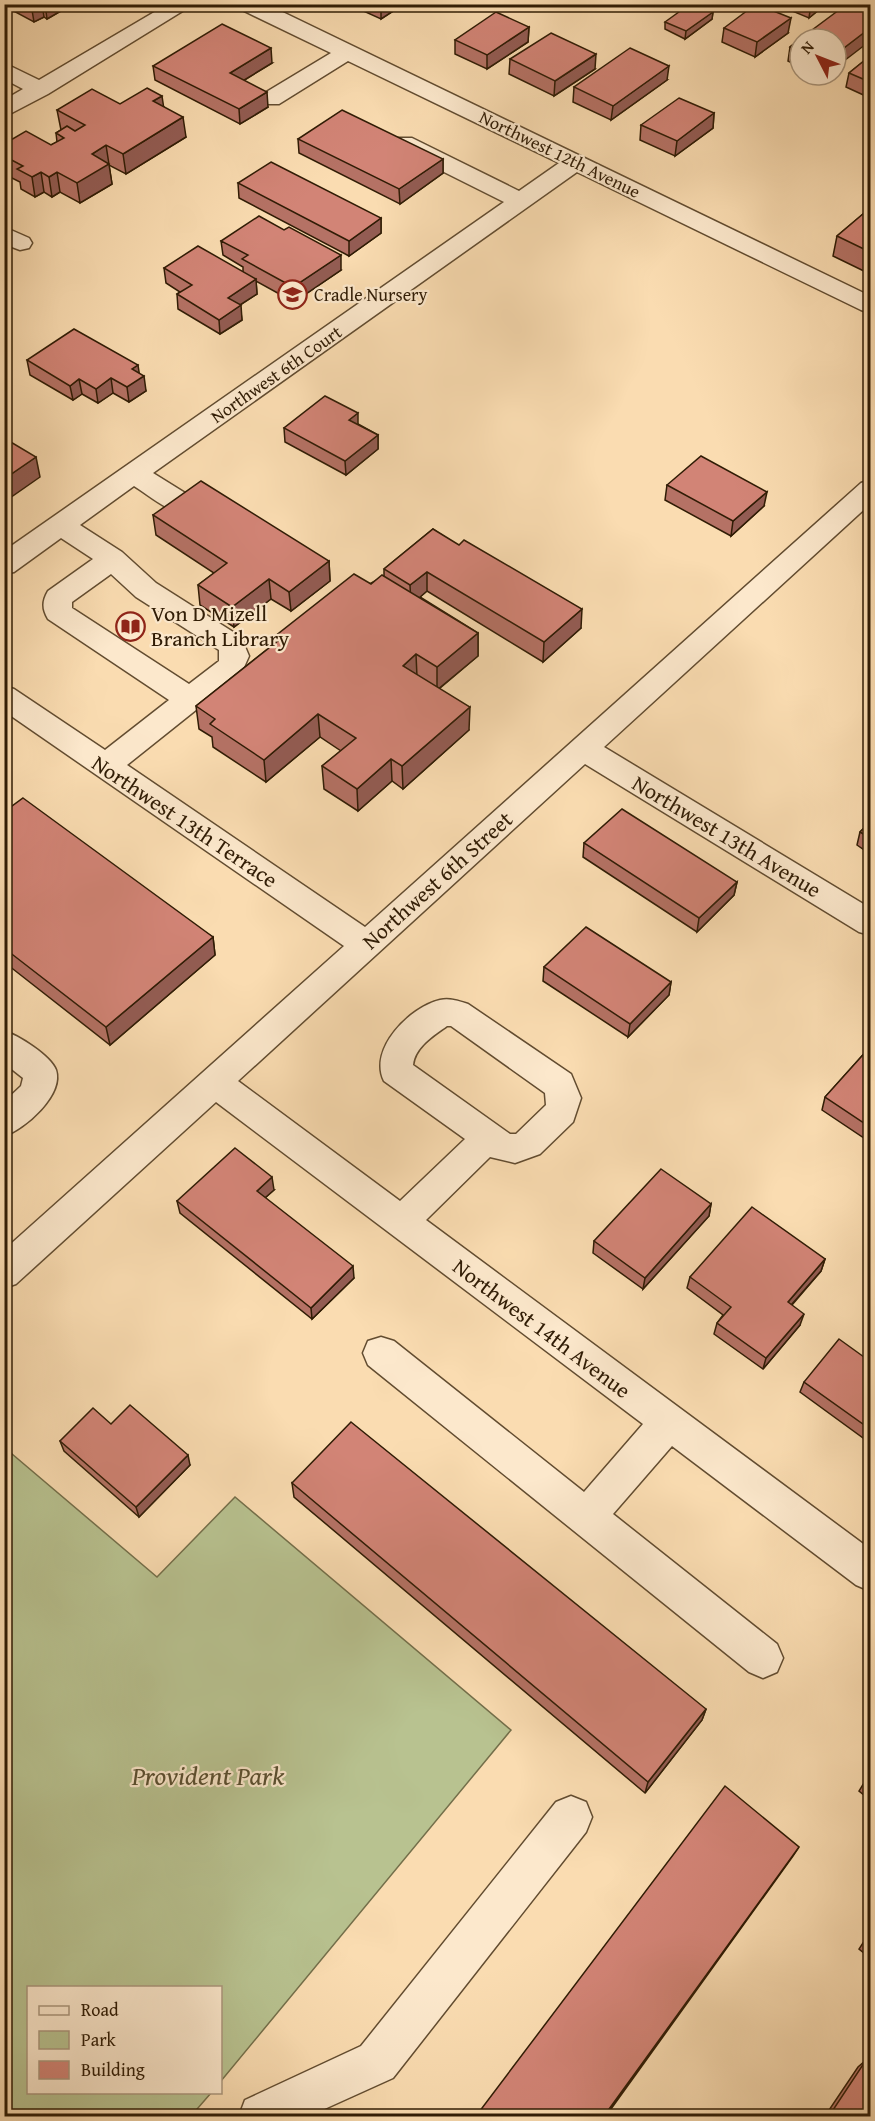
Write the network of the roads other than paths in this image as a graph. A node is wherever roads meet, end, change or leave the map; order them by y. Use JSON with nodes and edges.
{"nodes":[{"id":1,"x":184,"y":4,"type":"edge"},
{"id":2,"x":248,"y":4,"type":"edge"},
{"id":3,"x":346,"y":52,"type":"junction"},
{"id":4,"x":4,"y":70,"type":"edge"},
{"id":5,"x":40,"y":89,"type":"junction"},
{"id":6,"x":271,"y":99,"type":"dead end"},
{"id":7,"x":4,"y":110,"type":"edge"},
{"id":8,"x":387,"y":135,"type":"edge"},
{"id":9,"x":576,"y":162,"type":"junction"},
{"id":10,"x":520,"y":201,"type":"junction"},
{"id":11,"x":870,"y":305,"type":"edge"},
{"id":12,"x":134,"y":474,"type":"junction"},
{"id":13,"x":870,"y":489,"type":"edge"},
{"id":14,"x":188,"y":507,"type":"edge"},
{"id":15,"x":61,"y":525,"type":"junction"},
{"id":16,"x":112,"y":559,"type":"junction"},
{"id":17,"x":4,"y":565,"type":"edge"},
{"id":18,"x":4,"y":696,"type":"edge"},
{"id":19,"x":190,"y":699,"type":"junction"},
{"id":20,"x":583,"y":748,"type":"junction"},
{"id":21,"x":105,"y":766,"type":"junction"},
{"id":22,"x":870,"y":922,"type":"edge"},
{"id":23,"x":366,"y":944,"type":"junction"},
{"id":24,"x":4,"y":1044,"type":"edge"},
{"id":25,"x":214,"y":1082,"type":"junction"},
{"id":26,"x":4,"y":1122,"type":"edge"},
{"id":27,"x":488,"y":1138,"type":"junction"},
{"id":28,"x":401,"y":1222,"type":"junction"},
{"id":29,"x":4,"y":1273,"type":"edge"},
{"id":30,"x":381,"y":1353,"type":"dead end"},
{"id":31,"x":668,"y":1423,"type":"junction"},
{"id":32,"x":586,"y":1516,"type":"junction"},
{"id":33,"x":870,"y":1572,"type":"edge"},
{"id":34,"x":763,"y":1658,"type":"dead end"},
{"id":35,"x":570,"y":1817,"type":"dead end"},
{"id":36,"x":261,"y":2116,"type":"edge"}],
"edges":[{"from":1,"to":5,"type":"street"},
{"from":2,"to":3,"type":"street","name":"Northwest 12th Avenue"},
{"from":3,"to":6,"type":"street"},
{"from":3,"to":9,"type":"street","name":"Northwest 12th Avenue"},
{"from":4,"to":5,"type":"street"},
{"from":5,"to":7,"type":"street"},
{"from":8,"to":10,"type":"street"},
{"from":9,"to":10,"type":"street","name":"Northwest 6th Court"},
{"from":9,"to":11,"type":"street","name":"Northwest 12th Avenue"},
{"from":10,"to":12,"type":"street","name":"Northwest 6th Court"},
{"from":12,"to":14,"type":"street"},
{"from":12,"to":15,"type":"street","name":"Northwest 6th Court"},
{"from":13,"to":20,"type":"street","name":"Northwest 6th Street"},
{"from":15,"to":16,"type":"street"},
{"from":15,"to":17,"type":"street","name":"Northwest 6th Court"},
{"from":16,"to":19,"type":"street"},
{"from":16,"to":19,"type":"street"},
{"from":18,"to":21,"type":"street","name":"Northwest 13th Terrace"},
{"from":19,"to":21,"type":"street"},
{"from":20,"to":22,"type":"street","name":"Northwest 13th Avenue"},
{"from":20,"to":23,"type":"street","name":"Northwest 6th Street"},
{"from":21,"to":23,"type":"street","name":"Northwest 13th Terrace"},
{"from":23,"to":25,"type":"street","name":"Northwest 6th Street"},
{"from":24,"to":26,"type":"street"},
{"from":25,"to":28,"type":"street","name":"Northwest 14th Avenue"},
{"from":25,"to":29,"type":"street","name":"Northwest 6th Street"},
{"from":27,"to":27,"type":"street"},
{"from":27,"to":28,"type":"street"},
{"from":28,"to":31,"type":"street","name":"Northwest 14th Avenue"},
{"from":30,"to":32,"type":"street"},
{"from":31,"to":32,"type":"street"},
{"from":31,"to":33,"type":"street","name":"Northwest 14th Avenue"},
{"from":32,"to":34,"type":"street"},
{"from":35,"to":36,"type":"street"}]}
